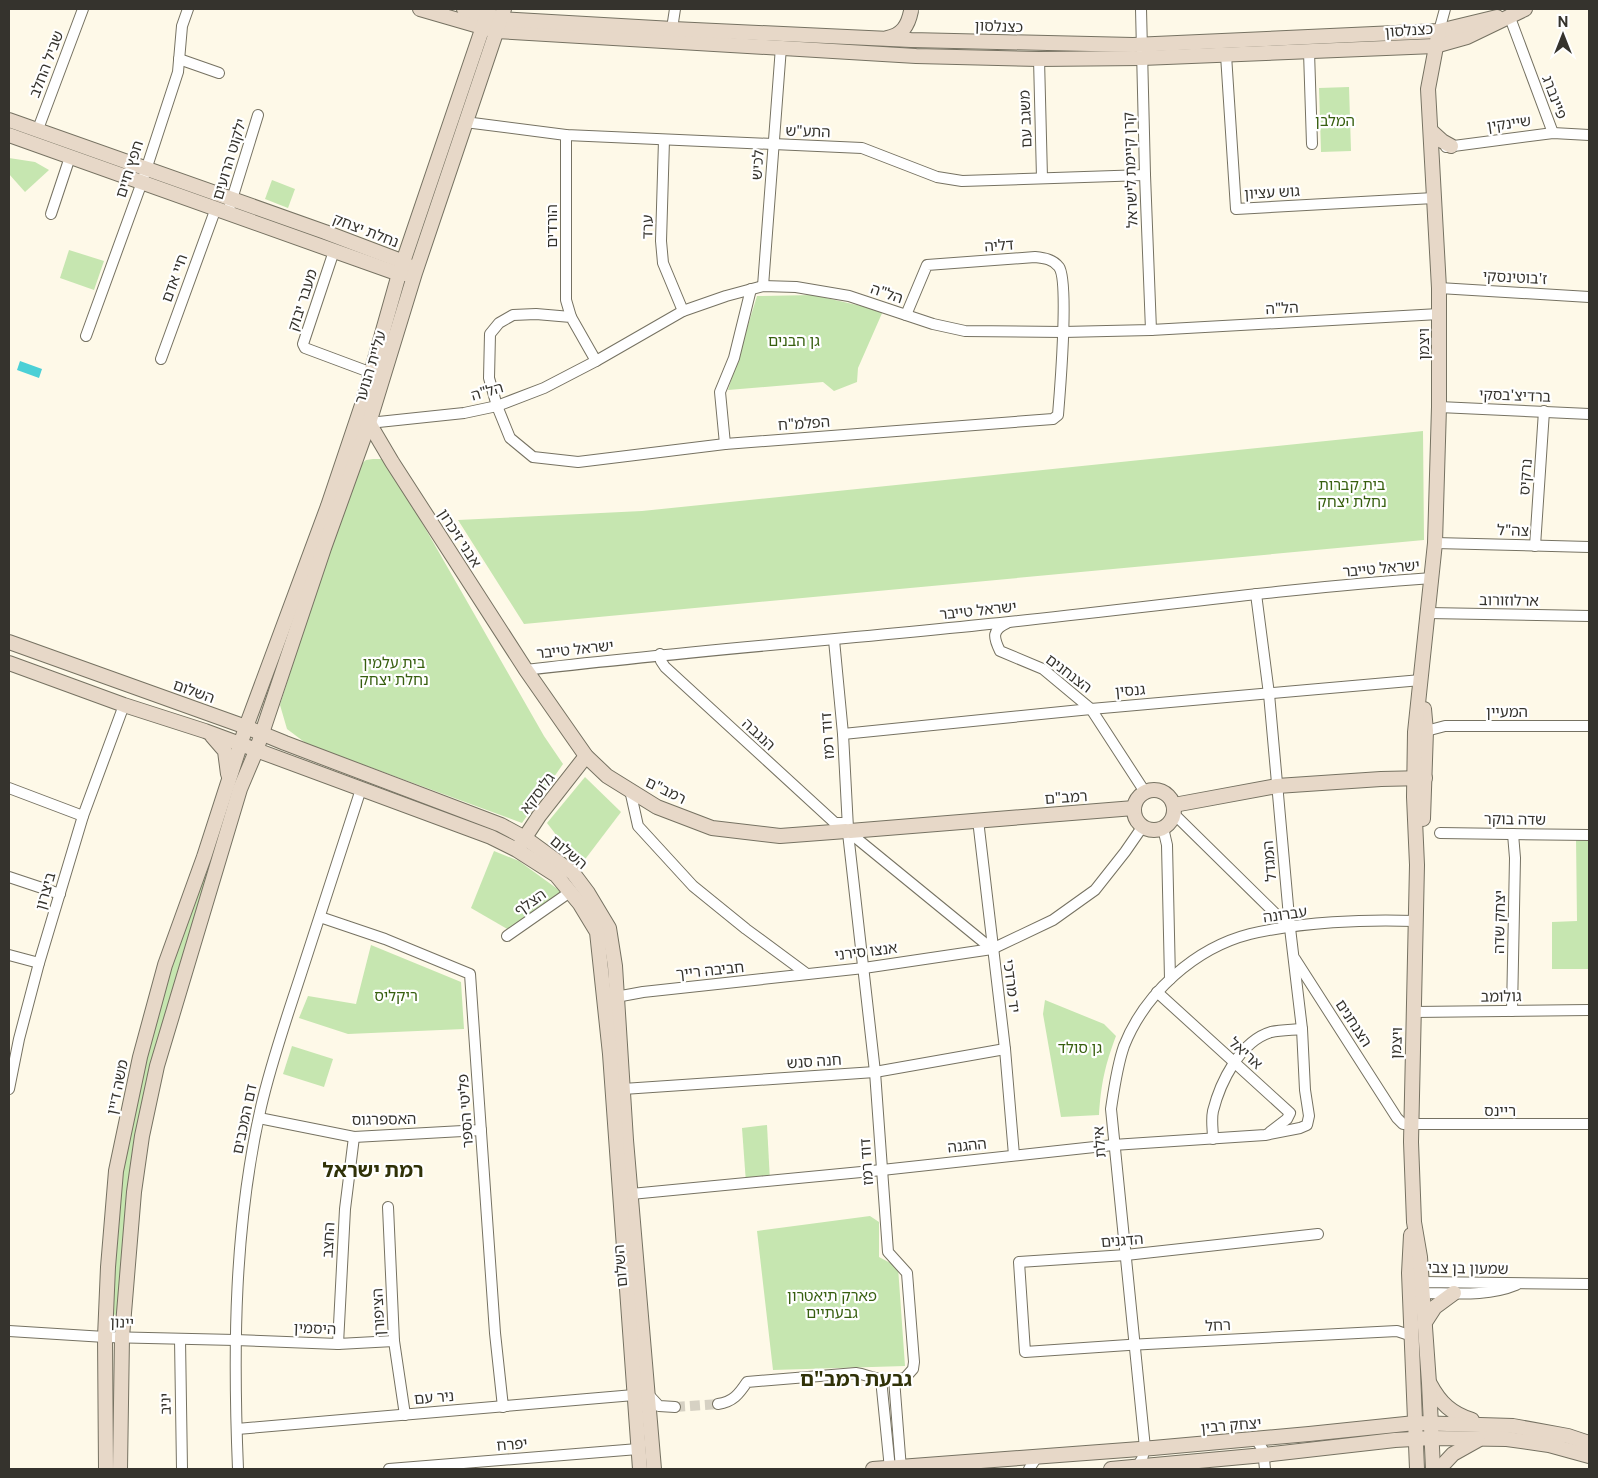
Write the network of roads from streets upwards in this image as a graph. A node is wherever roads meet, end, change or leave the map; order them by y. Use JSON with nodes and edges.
{"nodes":[{"id":1,"x":83,"y":9,"type":"edge"},
{"id":2,"x":188,"y":9,"type":"edge"},
{"id":3,"x":420,"y":9,"type":"edge"},
{"id":4,"x":464,"y":9,"type":"edge"},
{"id":5,"x":675,"y":9,"type":"edge"},
{"id":6,"x":1142,"y":9,"type":"edge"},
{"id":7,"x":1445,"y":9,"type":"edge"},
{"id":8,"x":1524,"y":9,"type":"edge"},
{"id":9,"x":911,"y":10,"type":"edge"},
{"id":10,"x":1509,"y":15,"type":"junction"},
{"id":11,"x":493,"y":18,"type":"edge"},
{"id":12,"x":673,"y":29,"type":"junction"},
{"id":13,"x":1439,"y":31,"type":"junction"},
{"id":14,"x":884,"y":38,"type":"junction"},
{"id":15,"x":664,"y":40,"type":"junction"},
{"id":16,"x":911,"y":40,"type":"junction"},
{"id":17,"x":1435,"y":46,"type":"junction"},
{"id":18,"x":781,"y":47,"type":"junction"},
{"id":19,"x":1142,"y":51,"type":"junction"},
{"id":20,"x":1310,"y":52,"type":"junction"},
{"id":21,"x":1226,"y":55,"type":"junction"},
{"id":22,"x":916,"y":56,"type":"junction"},
{"id":23,"x":1039,"y":59,"type":"junction"},
{"id":24,"x":179,"y":60,"type":"junction"},
{"id":25,"x":219,"y":73,"type":"dead end"},
{"id":26,"x":258,"y":115,"type":"dead end"},
{"id":27,"x":9,"y":120,"type":"edge"},
{"id":28,"x":465,"y":122,"type":"junction"},
{"id":29,"x":38,"y":129,"type":"junction"},
{"id":30,"x":1431,"y":131,"type":"junction"},
{"id":31,"x":1553,"y":133,"type":"junction"},
{"id":32,"x":566,"y":134,"type":"junction"},
{"id":33,"x":1589,"y":135,"type":"edge"},
{"id":34,"x":9,"y":136,"type":"edge"},
{"id":35,"x":664,"y":140,"type":"junction"},
{"id":36,"x":773,"y":144,"type":"junction"},
{"id":37,"x":1312,"y":144,"type":"dead end"},
{"id":38,"x":1451,"y":146,"type":"junction"},
{"id":39,"x":1433,"y":148,"type":"junction"},
{"id":40,"x":70,"y":157,"type":"junction"},
{"id":41,"x":146,"y":168,"type":"junction"},
{"id":42,"x":1144,"y":175,"type":"junction"},
{"id":43,"x":1042,"y":178,"type":"junction"},
{"id":44,"x":142,"y":182,"type":"junction"},
{"id":45,"x":1434,"y":198,"type":"junction"},
{"id":46,"x":225,"y":206,"type":"junction"},
{"id":47,"x":51,"y":214,"type":"dead end"},
{"id":48,"x":334,"y":251,"type":"junction"},
{"id":49,"x":402,"y":268,"type":"junction"},
{"id":50,"x":415,"y":273,"type":"junction"},
{"id":51,"x":763,"y":286,"type":"junction"},
{"id":52,"x":1439,"y":288,"type":"junction"},
{"id":53,"x":751,"y":289,"type":"junction"},
{"id":54,"x":1589,"y":297,"type":"edge"},
{"id":55,"x":683,"y":311,"type":"junction"},
{"id":56,"x":1439,"y":314,"type":"junction"},
{"id":57,"x":906,"y":315,"type":"junction"},
{"id":58,"x":571,"y":317,"type":"junction"},
{"id":59,"x":1151,"y":330,"type":"junction"},
{"id":60,"x":1063,"y":332,"type":"junction"},
{"id":61,"x":86,"y":336,"type":"dead end"},
{"id":62,"x":161,"y":359,"type":"dead end"},
{"id":63,"x":596,"y":361,"type":"junction"},
{"id":64,"x":372,"y":373,"type":"junction"},
{"id":65,"x":497,"y":406,"type":"junction"},
{"id":66,"x":1439,"y":407,"type":"junction"},
{"id":67,"x":1544,"y":411,"type":"junction"},
{"id":68,"x":1589,"y":414,"type":"edge"},
{"id":69,"x":369,"y":423,"type":"junction"},
{"id":70,"x":353,"y":431,"type":"junction"},
{"id":71,"x":725,"y":444,"type":"junction"},
{"id":72,"x":1435,"y":543,"type":"junction"},
{"id":73,"x":1535,"y":546,"type":"junction"},
{"id":74,"x":1589,"y":547,"type":"edge"},
{"id":75,"x":1432,"y":578,"type":"junction"},
{"id":76,"x":1256,"y":594,"type":"junction"},
{"id":77,"x":1428,"y":613,"type":"junction"},
{"id":78,"x":1589,"y":616,"type":"edge"},
{"id":79,"x":1010,"y":621,"type":"junction"},
{"id":80,"x":834,"y":640,"type":"junction"},
{"id":81,"x":9,"y":642,"type":"edge"},
{"id":82,"x":660,"y":654,"type":"junction"},
{"id":83,"x":9,"y":663,"type":"edge"},
{"id":84,"x":526,"y":670,"type":"junction"},
{"id":85,"x":1420,"y":680,"type":"junction"},
{"id":86,"x":1269,"y":694,"type":"junction"},
{"id":87,"x":124,"y":705,"type":"junction"},
{"id":88,"x":270,"y":707,"type":"junction"},
{"id":89,"x":1092,"y":709,"type":"junction"},
{"id":90,"x":1589,"y":726,"type":"edge"},
{"id":91,"x":246,"y":727,"type":"junction"},
{"id":92,"x":205,"y":731,"type":"junction"},
{"id":93,"x":1426,"y":731,"type":"junction"},
{"id":94,"x":261,"y":732,"type":"junction"},
{"id":95,"x":843,"y":734,"type":"junction"},
{"id":96,"x":285,"y":743,"type":"junction"},
{"id":97,"x":240,"y":745,"type":"junction"},
{"id":98,"x":256,"y":751,"type":"junction"},
{"id":99,"x":586,"y":756,"type":"junction"},
{"id":100,"x":274,"y":758,"type":"junction"},
{"id":101,"x":1419,"y":778,"type":"junction"},
{"id":102,"x":1277,"y":786,"type":"junction"},
{"id":103,"x":234,"y":787,"type":"junction"},
{"id":104,"x":9,"y":788,"type":"edge"},
{"id":105,"x":361,"y":790,"type":"junction"},
{"id":106,"x":630,"y":790,"type":"junction"},
{"id":107,"x":1145,"y":792,"type":"junction"},
{"id":108,"x":1134,"y":808,"type":"junction"},
{"id":109,"x":1174,"y":810,"type":"junction"},
{"id":110,"x":83,"y":816,"type":"junction"},
{"id":111,"x":539,"y":816,"type":"junction"},
{"id":112,"x":978,"y":820,"type":"junction"},
{"id":113,"x":501,"y":825,"type":"junction"},
{"id":114,"x":1143,"y":826,"type":"junction"},
{"id":115,"x":1163,"y":828,"type":"junction"},
{"id":116,"x":848,"y":830,"type":"junction"},
{"id":117,"x":1440,"y":833,"type":"dead end"},
{"id":118,"x":1513,"y":834,"type":"junction"},
{"id":119,"x":1589,"y":835,"type":"edge"},
{"id":120,"x":525,"y":838,"type":"junction"},
{"id":121,"x":517,"y":850,"type":"junction"},
{"id":122,"x":9,"y":877,"type":"edge"},
{"id":123,"x":570,"y":892,"type":"junction"},
{"id":124,"x":60,"y":894,"type":"junction"},
{"id":125,"x":320,"y":916,"type":"junction"},
{"id":126,"x":1416,"y":921,"type":"junction"},
{"id":127,"x":1290,"y":928,"type":"junction"},
{"id":128,"x":507,"y":936,"type":"dead end"},
{"id":129,"x":992,"y":948,"type":"junction"},
{"id":130,"x":9,"y":955,"type":"edge"},
{"id":131,"x":1293,"y":955,"type":"junction"},
{"id":132,"x":39,"y":963,"type":"junction"},
{"id":133,"x":864,"y":968,"type":"junction"},
{"id":134,"x":807,"y":974,"type":"junction"},
{"id":135,"x":1170,"y":979,"type":"junction"},
{"id":136,"x":1157,"y":992,"type":"junction"},
{"id":137,"x":616,"y":997,"type":"junction"},
{"id":138,"x":1589,"y":1010,"type":"edge"},
{"id":139,"x":1512,"y":1011,"type":"junction"},
{"id":140,"x":1414,"y":1012,"type":"junction"},
{"id":141,"x":1302,"y":1029,"type":"junction"},
{"id":142,"x":1005,"y":1049,"type":"junction"},
{"id":143,"x":1234,"y":1063,"type":"junction"},
{"id":144,"x":875,"y":1072,"type":"junction"},
{"id":145,"x":9,"y":1089,"type":"edge"},
{"id":146,"x":623,"y":1089,"type":"junction"},
{"id":147,"x":259,"y":1118,"type":"junction"},
{"id":148,"x":1589,"y":1124,"type":"edge"},
{"id":149,"x":1307,"y":1125,"type":"joint"},
{"id":150,"x":1411,"y":1125,"type":"junction"},
{"id":151,"x":481,"y":1130,"type":"junction"},
{"id":152,"x":1265,"y":1135,"type":"junction"},
{"id":153,"x":354,"y":1137,"type":"junction"},
{"id":154,"x":1213,"y":1139,"type":"junction"},
{"id":155,"x":1114,"y":1145,"type":"junction"},
{"id":156,"x":1014,"y":1155,"type":"junction"},
{"id":157,"x":882,"y":1170,"type":"junction"},
{"id":158,"x":631,"y":1194,"type":"junction"},
{"id":159,"x":388,"y":1207,"type":"dead end"},
{"id":160,"x":1318,"y":1234,"type":"dead end"},
{"id":161,"x":1126,"y":1255,"type":"junction"},
{"id":162,"x":1519,"y":1283,"type":"junction"},
{"id":163,"x":1589,"y":1284,"type":"edge"},
{"id":164,"x":1418,"y":1287,"type":"junction"},
{"id":165,"x":1454,"y":1293,"type":"junction"},
{"id":166,"x":1424,"y":1324,"type":"junction"},
{"id":167,"x":9,"y":1332,"type":"edge"},
{"id":168,"x":1412,"y":1336,"type":"junction"},
{"id":169,"x":105,"y":1337,"type":"junction"},
{"id":170,"x":122,"y":1338,"type":"junction"},
{"id":171,"x":180,"y":1339,"type":"junction"},
{"id":172,"x":235,"y":1340,"type":"junction"},
{"id":173,"x":394,"y":1341,"type":"junction"},
{"id":174,"x":338,"y":1344,"type":"junction"},
{"id":175,"x":1134,"y":1344,"type":"junction"},
{"id":176,"x":1025,"y":1352,"type":"joint"},
{"id":177,"x":880,"y":1379,"type":"junction"},
{"id":178,"x":894,"y":1379,"type":"junction"},
{"id":179,"x":1429,"y":1383,"type":"junction"},
{"id":180,"x":640,"y":1394,"type":"junction"},
{"id":181,"x":718,"y":1404,"type":"tunnel mouth"},
{"id":182,"x":503,"y":1407,"type":"junction"},
{"id":183,"x":675,"y":1407,"type":"tunnel mouth"},
{"id":184,"x":405,"y":1415,"type":"junction"},
{"id":185,"x":1431,"y":1422,"type":"junction"},
{"id":186,"x":1415,"y":1423,"type":"junction"},
{"id":187,"x":1490,"y":1424,"type":"junction"},
{"id":188,"x":237,"y":1429,"type":"junction"},
{"id":189,"x":1432,"y":1438,"type":"junction"},
{"id":190,"x":1482,"y":1438,"type":"junction"},
{"id":191,"x":1256,"y":1439,"type":"junction"},
{"id":192,"x":1416,"y":1439,"type":"junction"},
{"id":193,"x":1589,"y":1443,"type":"edge"},
{"id":194,"x":1144,"y":1448,"type":"junction"},
{"id":195,"x":638,"y":1449,"type":"junction"},
{"id":196,"x":1264,"y":1455,"type":"junction"},
{"id":197,"x":1589,"y":1456,"type":"edge"},
{"id":198,"x":1037,"y":1457,"type":"junction"},
{"id":199,"x":655,"y":1467,"type":"edge"},
{"id":200,"x":1137,"y":1467,"type":"junction"},
{"id":201,"x":895,"y":1468,"type":"edge"},
{"id":202,"x":106,"y":1469,"type":"edge"},
{"id":203,"x":120,"y":1469,"type":"edge"},
{"id":204,"x":182,"y":1469,"type":"edge"},
{"id":205,"x":238,"y":1469,"type":"edge"},
{"id":206,"x":389,"y":1469,"type":"edge"},
{"id":207,"x":640,"y":1469,"type":"edge"},
{"id":208,"x":873,"y":1469,"type":"edge"},
{"id":209,"x":1029,"y":1469,"type":"edge"},
{"id":210,"x":1111,"y":1469,"type":"edge"},
{"id":211,"x":1265,"y":1469,"type":"edge"},
{"id":212,"x":1417,"y":1469,"type":"edge"},
{"id":213,"x":1433,"y":1469,"type":"edge"},
{"id":214,"x":1439,"y":1469,"type":"edge"}],
"edges":[{"from":1,"to":29,"type":"street","name":"שביל החלב"},
{"from":2,"to":24,"type":"street","name":"חפץ חיים"},
{"from":3,"to":11,"type":"street"},
{"from":4,"to":11,"type":"street"},
{"from":5,"to":12,"type":"street"},
{"from":6,"to":19,"type":"street","name":"קרן קיימת לישראל"},
{"from":7,"to":13,"type":"street","name":"ויצמן"},
{"from":8,"to":10,"type":"street","name":"כצנלסון"},
{"from":9,"to":14,"type":"street"},
{"from":9,"to":16,"type":"street"},
{"from":10,"to":13,"type":"street","name":"כצנלסון"},
{"from":10,"to":17,"type":"street","name":"כצנלסון"},
{"from":10,"to":31,"type":"street","name":"פיינברג"},
{"from":11,"to":12,"type":"street","name":"כצנלסון"},
{"from":11,"to":15,"type":"street","name":"כצנלסון"},
{"from":11,"to":28,"type":"street","name":"עליית הנוער"},
{"from":11,"to":49,"type":"street","name":"עליית הנוער"},
{"from":12,"to":14,"type":"street","name":"כצנלסון"},
{"from":12,"to":15,"type":"street"},
{"from":13,"to":17,"type":"street","name":"ויצמן"},
{"from":13,"to":19,"type":"street","name":"כצנלסון"},
{"from":14,"to":16,"type":"street","name":"כצנלסון"},
{"from":15,"to":18,"type":"street","name":"כצנלסון"},
{"from":16,"to":19,"type":"street","name":"כצנלסון"},
{"from":16,"to":22,"type":"street"},
{"from":17,"to":20,"type":"street","name":"כצנלסון"},
{"from":17,"to":30,"type":"street","name":"ויצמן"},
{"from":18,"to":22,"type":"street","name":"כצנלסון"},
{"from":18,"to":36,"type":"street","name":"לכיש"},
{"from":19,"to":21,"type":"street","name":"כצנלסון"},
{"from":19,"to":23,"type":"street","name":"כצנלסון"},
{"from":19,"to":42,"type":"street","name":"קרן קיימת לישראל"},
{"from":20,"to":21,"type":"street","name":"כצנלסון"},
{"from":20,"to":37,"type":"street"},
{"from":21,"to":45,"type":"street","name":"גוש עציון"},
{"from":22,"to":23,"type":"street","name":"כצנלסון"},
{"from":23,"to":43,"type":"street","name":"משגב עם"},
{"from":24,"to":25,"type":"street"},
{"from":24,"to":41,"type":"street","name":"חפץ חיים"},
{"from":26,"to":46,"type":"street","name":"ילקוט הרועים"},
{"from":27,"to":29,"type":"street","name":"נחלת יצחק"},
{"from":28,"to":32,"type":"street","name":"התע\"ש"},
{"from":28,"to":50,"type":"street","name":"עליית הנוער"},
{"from":29,"to":41,"type":"street","name":"נחלת יצחק"},
{"from":30,"to":38,"type":"street"},
{"from":30,"to":39,"type":"street","name":"ויצמן"},
{"from":31,"to":33,"type":"street","name":"שיינקין"},
{"from":31,"to":38,"type":"street","name":"שיינקין"},
{"from":32,"to":35,"type":"street","name":"התע\"ש"},
{"from":32,"to":58,"type":"street","name":"הורדים"},
{"from":34,"to":40,"type":"street","name":"נחלת יצחק"},
{"from":35,"to":36,"type":"street","name":"התע\"ש"},
{"from":35,"to":55,"type":"street","name":"ערד"},
{"from":36,"to":43,"type":"street","name":"התע\"ש"},
{"from":36,"to":51,"type":"street","name":"לכיש"},
{"from":38,"to":39,"type":"street","name":"שיינקין"},
{"from":39,"to":45,"type":"street","name":"ויצמן"},
{"from":40,"to":44,"type":"street","name":"נחלת יצחק"},
{"from":40,"to":47,"type":"street"},
{"from":41,"to":44,"type":"street","name":"חפץ חיים"},
{"from":41,"to":46,"type":"street","name":"נחלת יצחק"},
{"from":42,"to":43,"type":"street","name":"התע\"ש"},
{"from":42,"to":59,"type":"street","name":"קרן קיימת לישראל"},
{"from":44,"to":46,"type":"street","name":"נחלת יצחק"},
{"from":44,"to":61,"type":"street","name":"חפץ חיים"},
{"from":45,"to":52,"type":"street","name":"ויצמן"},
{"from":46,"to":48,"type":"street","name":"נחלת יצחק"},
{"from":46,"to":49,"type":"street","name":"נחלת יצחק"},
{"from":46,"to":62,"type":"street","name":"חיי אדם"},
{"from":48,"to":49,"type":"street","name":"נחלת יצחק"},
{"from":48,"to":64,"type":"street","name":"מעבר יבוק"},
{"from":49,"to":50,"type":"street","name":"נחלת יצחק"},
{"from":49,"to":64,"type":"street","name":"עליית הנוער"},
{"from":50,"to":69,"type":"street","name":"עליית הנוער"},
{"from":51,"to":53,"type":"street","name":"הל\"ה"},
{"from":51,"to":57,"type":"street","name":"הל\"ה"},
{"from":52,"to":54,"type":"street","name":"ז'בוטינסקי"},
{"from":52,"to":56,"type":"street","name":"ויצמן"},
{"from":53,"to":55,"type":"street","name":"הל\"ה"},
{"from":53,"to":71,"type":"street"},
{"from":55,"to":63,"type":"street","name":"הל\"ה"},
{"from":56,"to":59,"type":"street","name":"הל\"ה"},
{"from":56,"to":66,"type":"street","name":"ויצמן"},
{"from":57,"to":60,"type":"street","name":"הל\"ה"},
{"from":57,"to":60,"type":"street","name":"דליה"},
{"from":58,"to":63,"type":"street","name":"הורדים"},
{"from":58,"to":65,"type":"street"},
{"from":59,"to":60,"type":"street","name":"הל\"ה"},
{"from":60,"to":71,"type":"street","name":"הפלמ\"ח"},
{"from":63,"to":65,"type":"street","name":"הל\"ה"},
{"from":64,"to":70,"type":"street","name":"עליית הנוער"},
{"from":65,"to":69,"type":"street","name":"הל\"ה"},
{"from":65,"to":71,"type":"street","name":"הפלמ\"ח"},
{"from":66,"to":67,"type":"street","name":"ברדיצ'בסקי"},
{"from":66,"to":72,"type":"street","name":"ויצמן"},
{"from":67,"to":68,"type":"street","name":"ברדיצ'בסקי"},
{"from":67,"to":73,"type":"street","name":"נרקיס"},
{"from":69,"to":70,"type":"street","name":"הל\"ה"},
{"from":69,"to":84,"type":"street","name":"אבני זיכרון"},
{"from":69,"to":88,"type":"street","name":"עליית הנוער"},
{"from":70,"to":91,"type":"street","name":"עליית הנוער"},
{"from":72,"to":73,"type":"street","name":"צה\"ל"},
{"from":72,"to":75,"type":"street","name":"ויצמן"},
{"from":73,"to":74,"type":"street","name":"צה\"ל"},
{"from":75,"to":76,"type":"street","name":"ישראל טייבר"},
{"from":75,"to":77,"type":"street","name":"ויצמן"},
{"from":76,"to":79,"type":"street","name":"ישראל טייבר"},
{"from":76,"to":86,"type":"street","name":"המגדל"},
{"from":77,"to":78,"type":"street","name":"ארלוזורוב"},
{"from":77,"to":85,"type":"street","name":"ויצמן"},
{"from":79,"to":80,"type":"street","name":"ישראל טייבר"},
{"from":79,"to":89,"type":"street","name":"הצנחנים"},
{"from":80,"to":82,"type":"street","name":"ישראל טייבר"},
{"from":80,"to":95,"type":"street","name":"דוד רמז"},
{"from":81,"to":91,"type":"street","name":"השלום"},
{"from":82,"to":84,"type":"street","name":"ישראל טייבר"},
{"from":82,"to":116,"type":"street","name":"הנגבה"},
{"from":83,"to":87,"type":"street","name":"השלום"},
{"from":84,"to":99,"type":"street","name":"רמב\"ם"},
{"from":85,"to":86,"type":"street","name":"גנסין"},
{"from":85,"to":93,"type":"street","name":"ויצמן"},
{"from":85,"to":101,"type":"street","name":"ויצמן"},
{"from":86,"to":89,"type":"street","name":"גנסין"},
{"from":86,"to":102,"type":"street","name":"המגדל"},
{"from":87,"to":92,"type":"street","name":"השלום"},
{"from":87,"to":110,"type":"street","name":"ביצרון"},
{"from":88,"to":94,"type":"street","name":"עליית הנוער"},
{"from":88,"to":96,"type":"street"},
{"from":89,"to":95,"type":"street","name":"גנסין"},
{"from":89,"to":107,"type":"street","name":"הצנחנים"},
{"from":90,"to":93,"type":"street","name":"המעיין"},
{"from":91,"to":94,"type":"street","name":"השלום"},
{"from":91,"to":97,"type":"street","name":"משה דיין"},
{"from":92,"to":97,"type":"street","name":"השלום"},
{"from":92,"to":103,"type":"street"},
{"from":93,"to":101,"type":"street","name":"ויצמן"},
{"from":94,"to":96,"type":"street","name":"השלום"},
{"from":94,"to":98,"type":"street","name":"משה דיין"},
{"from":95,"to":116,"type":"street","name":"דוד רמז"},
{"from":96,"to":113,"type":"street","name":"השלום"},
{"from":97,"to":98,"type":"street","name":"השלום"},
{"from":97,"to":103,"type":"street","name":"משה דיין"},
{"from":98,"to":100,"type":"street","name":"השלום"},
{"from":98,"to":103,"type":"street","name":"משה דיין"},
{"from":99,"to":106,"type":"street","name":"רמב\"ם"},
{"from":99,"to":111,"type":"street","name":"גלוסקא"},
{"from":100,"to":103,"type":"street"},
{"from":100,"to":105,"type":"street","name":"השלום"},
{"from":101,"to":102,"type":"street"},
{"from":101,"to":126,"type":"street","name":"ויצמן"},
{"from":102,"to":109,"type":"street"},
{"from":102,"to":127,"type":"street","name":"המגדל"},
{"from":103,"to":169,"type":"street","name":"משה דיין"},
{"from":103,"to":170,"type":"street","name":"משה דיין"},
{"from":104,"to":110,"type":"street"},
{"from":105,"to":121,"type":"street","name":"השלום"},
{"from":105,"to":125,"type":"street","name":"דם המכבים"},
{"from":106,"to":116,"type":"street","name":"רמב\"ם"},
{"from":106,"to":134,"type":"street"},
{"from":107,"to":108,"type":"street"},
{"from":107,"to":109,"type":"street"},
{"from":108,"to":112,"type":"street","name":"רמב\"ם"},
{"from":108,"to":114,"type":"street"},
{"from":109,"to":115,"type":"street"},
{"from":109,"to":127,"type":"street"},
{"from":110,"to":124,"type":"street","name":"ביצרון"},
{"from":111,"to":113,"type":"street"},
{"from":111,"to":120,"type":"street","name":"גלוסקא"},
{"from":112,"to":116,"type":"street","name":"רמב\"ם"},
{"from":112,"to":129,"type":"street","name":"יד מרדכי"},
{"from":113,"to":120,"type":"street","name":"השלום"},
{"from":114,"to":115,"type":"street"},
{"from":114,"to":129,"type":"street","name":"אנצו סירני"},
{"from":115,"to":135,"type":"street"},
{"from":116,"to":129,"type":"street","name":"הנגבה"},
{"from":116,"to":133,"type":"street","name":"דוד רמז"},
{"from":117,"to":118,"type":"street","name":"שדה בוקר"},
{"from":118,"to":119,"type":"street","name":"שדה בוקר"},
{"from":118,"to":139,"type":"street","name":"יצחק שדה"},
{"from":120,"to":121,"type":"street","name":"גלוסקא"},
{"from":120,"to":137,"type":"street","name":"השלום"},
{"from":121,"to":123,"type":"street","name":"השלום"},
{"from":122,"to":124,"type":"street"},
{"from":123,"to":128,"type":"street","name":"הצלף"},
{"from":123,"to":180,"type":"street","name":"השלום"},
{"from":124,"to":132,"type":"street","name":"ביצרון"},
{"from":125,"to":147,"type":"street","name":"דם המכבים"},
{"from":125,"to":151,"type":"street","name":"פליטי הספר"},
{"from":126,"to":127,"type":"street","name":"עברונה"},
{"from":126,"to":140,"type":"street","name":"ויצמן"},
{"from":127,"to":131,"type":"street","name":"המגדל"},
{"from":127,"to":135,"type":"street","name":"עברונה"},
{"from":129,"to":133,"type":"street","name":"אנצו סירני"},
{"from":129,"to":142,"type":"street","name":"יד מרדכי"},
{"from":130,"to":132,"type":"street"},
{"from":131,"to":141,"type":"street","name":"המגדל"},
{"from":131,"to":150,"type":"street","name":"הצנחנים"},
{"from":132,"to":145,"type":"street","name":"ביצרון"},
{"from":133,"to":134,"type":"street","name":"אנצו סירני"},
{"from":133,"to":144,"type":"street","name":"דוד רמז"},
{"from":134,"to":137,"type":"street","name":"חביבה רייך"},
{"from":135,"to":136,"type":"street","name":"אילת"},
{"from":136,"to":143,"type":"street","name":"אריאל"},
{"from":136,"to":155,"type":"street","name":"אילת"},
{"from":137,"to":146,"type":"street","name":"השלום"},
{"from":138,"to":139,"type":"street","name":"גולומב"},
{"from":139,"to":140,"type":"street","name":"גולומב"},
{"from":140,"to":150,"type":"street","name":"ויצמן"},
{"from":141,"to":143,"type":"street"},
{"from":141,"to":149,"type":"street","name":"המגדל"},
{"from":142,"to":144,"type":"street","name":"חנה סנש"},
{"from":142,"to":156,"type":"street","name":"יד מרדכי"},
{"from":143,"to":152,"type":"street","name":"אריאל"},
{"from":143,"to":154,"type":"street"},
{"from":144,"to":146,"type":"street","name":"חנה סנש"},
{"from":144,"to":157,"type":"street","name":"דוד רמז"},
{"from":146,"to":158,"type":"street","name":"השלום"},
{"from":147,"to":153,"type":"street","name":"האספרגוס"},
{"from":147,"to":172,"type":"street","name":"דם המכבים"},
{"from":148,"to":150,"type":"street","name":"ריינס"},
{"from":149,"to":152,"type":"street","name":"ההגנה"},
{"from":150,"to":164,"type":"street","name":"ויצמן"},
{"from":151,"to":153,"type":"street","name":"האספרגוס"},
{"from":151,"to":182,"type":"street","name":"פליטי הספר"},
{"from":152,"to":154,"type":"street","name":"ההגנה"},
{"from":153,"to":174,"type":"street","name":"החצב"},
{"from":154,"to":155,"type":"street","name":"ההגנה"},
{"from":155,"to":156,"type":"street","name":"ההגנה"},
{"from":155,"to":161,"type":"street","name":"אילת"},
{"from":156,"to":157,"type":"street","name":"ההגנה"},
{"from":157,"to":158,"type":"street","name":"ההגנה"},
{"from":157,"to":178,"type":"street","name":"דוד רמז"},
{"from":158,"to":180,"type":"street","name":"השלום"},
{"from":159,"to":173,"type":"street","name":"הציפורן"},
{"from":160,"to":161,"type":"street","name":"הדגנים"},
{"from":161,"to":175,"type":"street","name":"אילת"},
{"from":161,"to":176,"type":"street","name":"הדגנים"},
{"from":162,"to":163,"type":"street","name":"שמעון בן צבי"},
{"from":162,"to":164,"type":"street","name":"שמעון בן צבי"},
{"from":162,"to":165,"type":"street","name":"שמעון בן צבי"},
{"from":164,"to":165,"type":"street","name":"שמעון בן צבי"},
{"from":164,"to":166,"type":"street","name":"ויצמן"},
{"from":164,"to":168,"type":"street","name":"ויצמן"},
{"from":165,"to":166,"type":"street"},
{"from":166,"to":179,"type":"street","name":"ויצמן"},
{"from":167,"to":169,"type":"street","name":"יינון"},
{"from":168,"to":175,"type":"street","name":"רחל"},
{"from":168,"to":186,"type":"street","name":"ויצמן"},
{"from":169,"to":170,"type":"street","name":"יינון"},
{"from":169,"to":202,"type":"street","name":"משה דיין"},
{"from":170,"to":171,"type":"street","name":"יינון"},
{"from":170,"to":203,"type":"street","name":"משה דיין"},
{"from":171,"to":172,"type":"street","name":"יינון"},
{"from":171,"to":204,"type":"street","name":"יניב"},
{"from":172,"to":174,"type":"street","name":"היסמין"},
{"from":172,"to":188,"type":"street","name":"דם המכבים"},
{"from":173,"to":174,"type":"street","name":"היסמין"},
{"from":173,"to":184,"type":"street","name":"הציפורן"},
{"from":175,"to":176,"type":"street","name":"רחל"},
{"from":175,"to":194,"type":"street","name":"אילת"},
{"from":177,"to":178,"type":"street"},
{"from":177,"to":181,"type":"street"},
{"from":177,"to":201,"type":"street"},
{"from":178,"to":201,"type":"street"},
{"from":179,"to":185,"type":"street","name":"ויצמן"},
{"from":179,"to":187,"type":"street"},
{"from":180,"to":182,"type":"street","name":"ניר עם"},
{"from":180,"to":183,"type":"street"},
{"from":180,"to":195,"type":"street","name":"השלום"},
{"from":180,"to":199,"type":"street","name":"השלום"},
{"from":182,"to":184,"type":"street","name":"ניר עם"},
{"from":184,"to":188,"type":"street","name":"ניר עם"},
{"from":185,"to":186,"type":"street","name":"יצחק רבין"},
{"from":185,"to":187,"type":"street","name":"יצחק רבין"},
{"from":185,"to":189,"type":"street","name":"ויצמן"},
{"from":186,"to":191,"type":"street","name":"יצחק רבין"},
{"from":186,"to":192,"type":"street","name":"ויצמן"},
{"from":187,"to":193,"type":"street","name":"יצחק רבין"},
{"from":188,"to":205,"type":"street","name":"דם המכבים"},
{"from":189,"to":190,"type":"street"},
{"from":189,"to":192,"type":"street"},
{"from":189,"to":213,"type":"street","name":"ויצמן"},
{"from":190,"to":197,"type":"street"},
{"from":190,"to":214,"type":"street"},
{"from":191,"to":194,"type":"street","name":"יצחק רבין"},
{"from":191,"to":196,"type":"street"},
{"from":192,"to":196,"type":"street"},
{"from":192,"to":212,"type":"street","name":"ויצמן"},
{"from":194,"to":198,"type":"street","name":"יצחק רבין"},
{"from":194,"to":200,"type":"street","name":"אילת"},
{"from":195,"to":206,"type":"street","name":"יפרח"},
{"from":195,"to":207,"type":"street","name":"השלום"},
{"from":196,"to":200,"type":"street"},
{"from":196,"to":211,"type":"street"},
{"from":198,"to":201,"type":"street","name":"יצחק רבין"},
{"from":198,"to":209,"type":"street"},
{"from":200,"to":210,"type":"street"},
{"from":201,"to":208,"type":"street","name":"יצחק רבין"}]}
